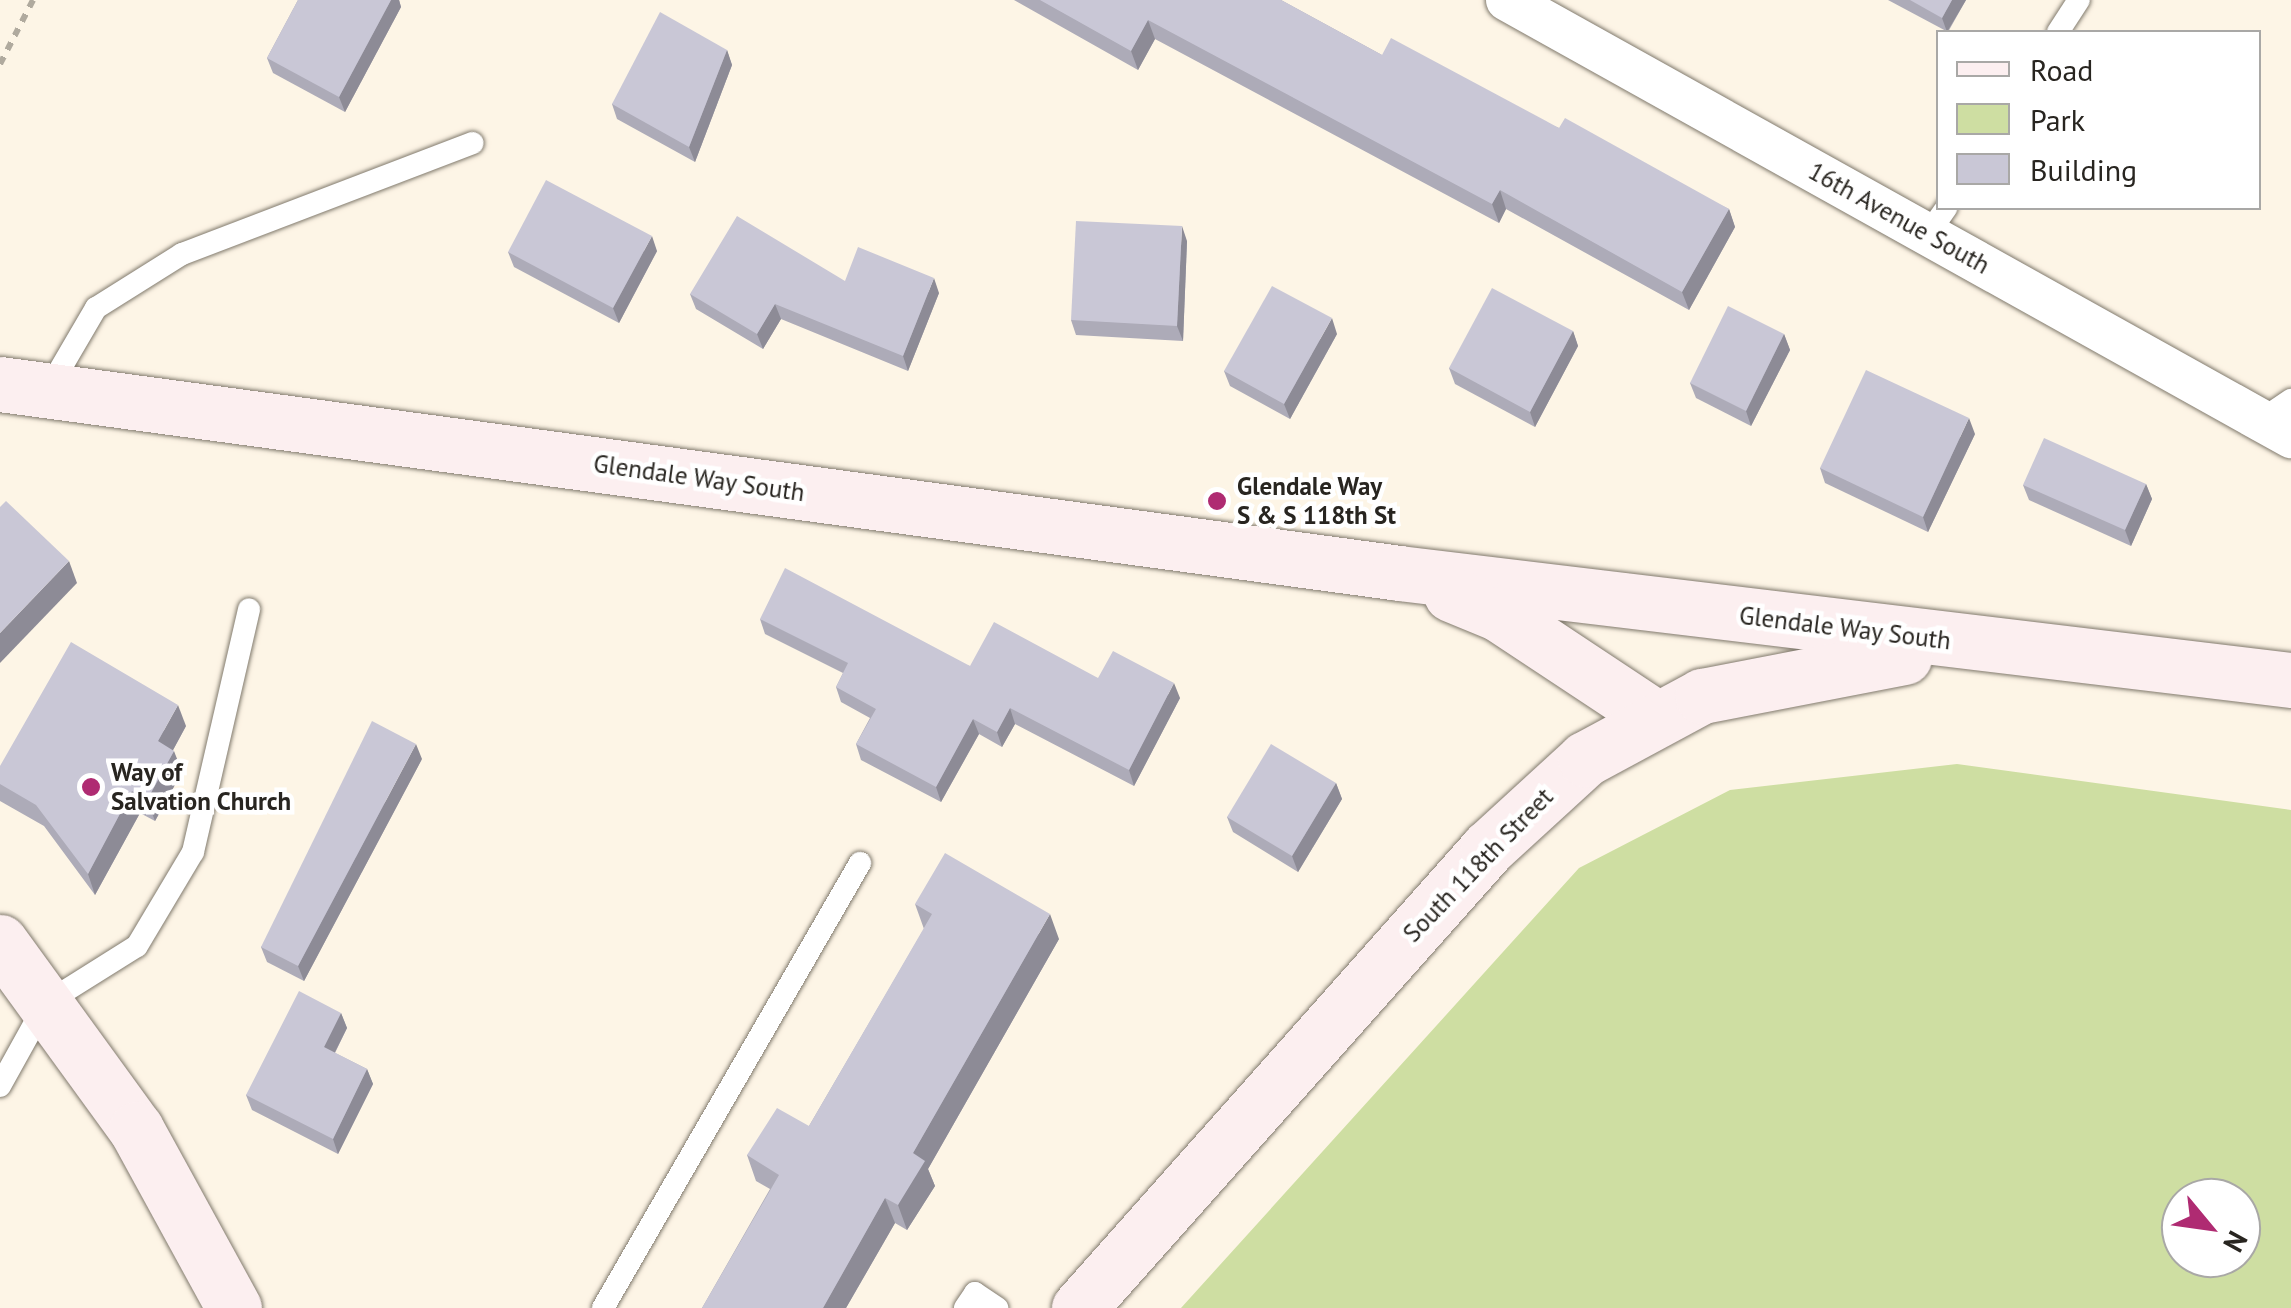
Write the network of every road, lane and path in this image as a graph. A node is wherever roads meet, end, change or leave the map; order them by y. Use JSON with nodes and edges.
{"nodes":[{"id":1,"x":33,"y":0,"type":"edge"},
{"id":2,"x":1508,"y":0,"type":"edge"},
{"id":3,"x":2079,"y":0,"type":"edge"},
{"id":4,"x":2059,"y":30,"type":"edge"},
{"id":5,"x":0,"y":64,"type":"edge"},
{"id":6,"x":472,"y":143,"type":"dead end"},
{"id":7,"x":1937,"y":221,"type":"edge"},
{"id":8,"x":24,"y":387,"type":"edge"},
{"id":9,"x":2281,"y":419,"type":"edge"},
{"id":10,"x":1398,"y":573,"type":"junction"},
{"id":11,"x":249,"y":609,"type":"dead end"},
{"id":12,"x":2130,"y":664,"type":"junction"},
{"id":13,"x":2291,"y":680,"type":"edge"},
{"id":14,"x":1654,"y":716,"type":"junction"},
{"id":15,"x":860,"y":863,"type":"dead end"},
{"id":16,"x":0,"y":942,"type":"edge"},
{"id":17,"x":46,"y":1003,"type":"junction"},
{"id":18,"x":0,"y":1086,"type":"edge"},
{"id":19,"x":234,"y":1308,"type":"edge"},
{"id":20,"x":604,"y":1308,"type":"edge"},
{"id":21,"x":965,"y":1308,"type":"edge"},
{"id":22,"x":997,"y":1308,"type":"edge"},
{"id":23,"x":1078,"y":1308,"type":"edge"}],
"edges":[{"from":1,"to":5,"type":"path"},
{"from":2,"to":7,"type":"street","name":"16th Avenue South"},
{"from":3,"to":4,"type":"lane"},
{"from":6,"to":8,"type":"lane"},
{"from":7,"to":9,"type":"street","name":"16th Avenue South"},
{"from":8,"to":10,"type":"street","name":"Glendale Way South"},
{"from":10,"to":12,"type":"street","name":"Glendale Way South"},
{"from":10,"to":14,"type":"street","name":"Glendale Way South"},
{"from":11,"to":17,"type":"lane"},
{"from":12,"to":13,"type":"street","name":"Glendale Way South"},
{"from":12,"to":14,"type":"street","name":"South 118th Street"},
{"from":14,"to":23,"type":"street","name":"South 118th Street"},
{"from":15,"to":20,"type":"lane"},
{"from":16,"to":17,"type":"street"},
{"from":17,"to":18,"type":"lane"},
{"from":17,"to":19,"type":"street"},
{"from":21,"to":22,"type":"lane"}]}
